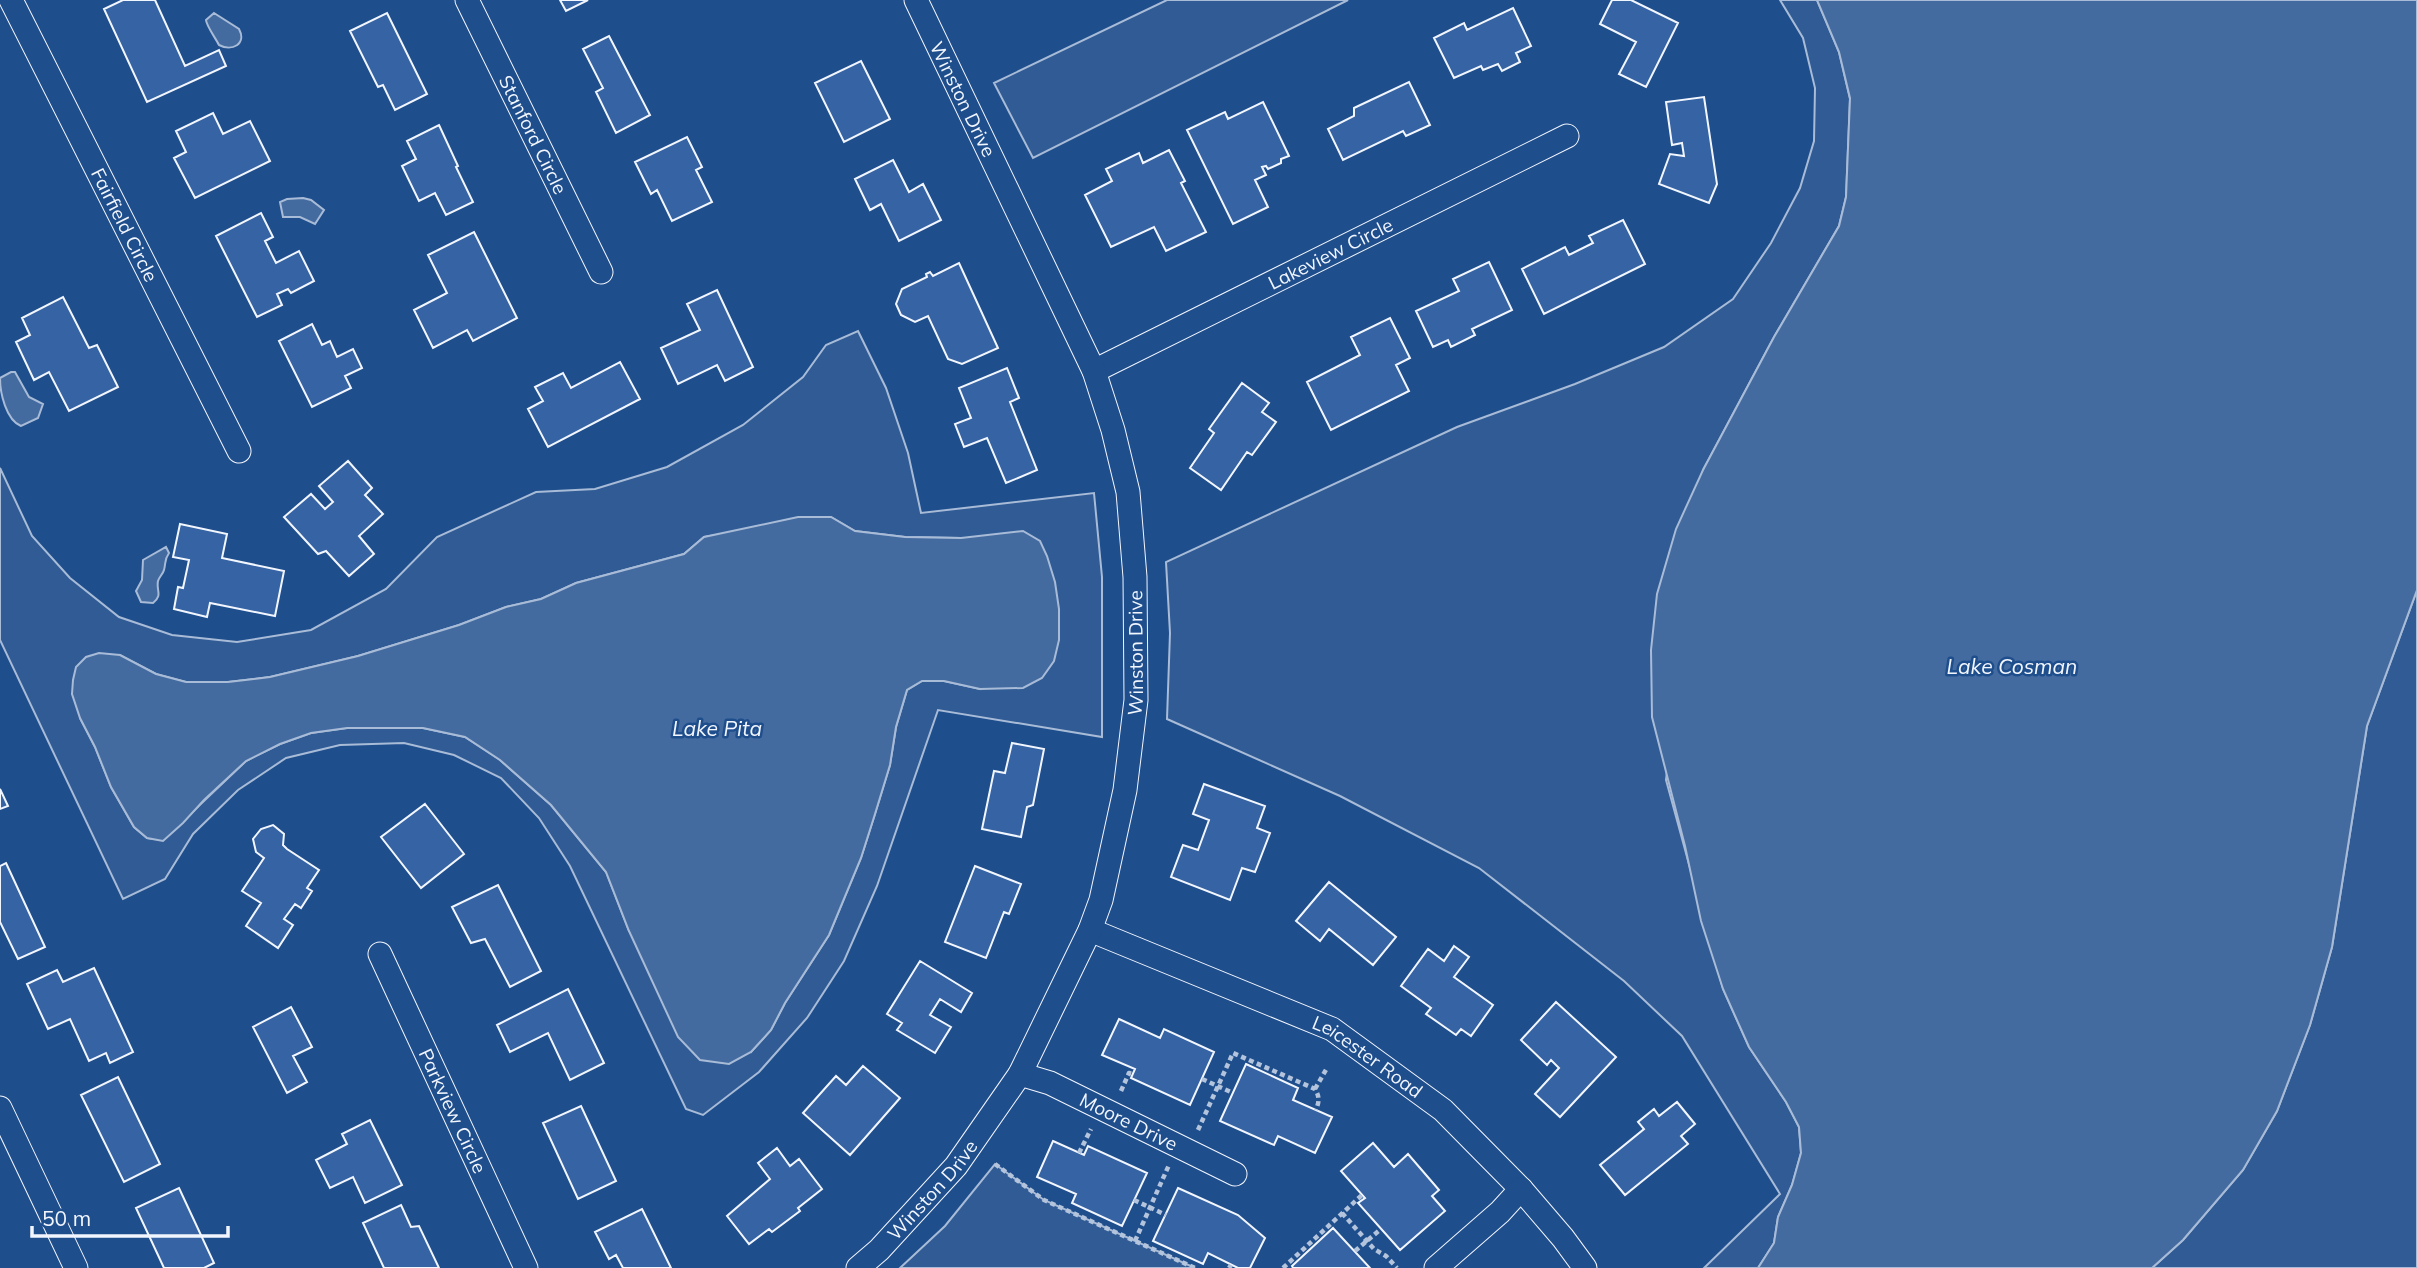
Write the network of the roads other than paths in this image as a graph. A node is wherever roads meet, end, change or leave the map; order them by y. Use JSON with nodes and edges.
{"nodes":[{"id":1,"x":12,"y":0,"type":"edge"},
{"id":2,"x":467,"y":0,"type":"edge"},
{"id":3,"x":916,"y":0,"type":"edge"},
{"id":4,"x":1567,"y":136,"type":"dead end"},
{"id":5,"x":601,"y":272,"type":"dead end"},
{"id":6,"x":1094,"y":371,"type":"junction"},
{"id":7,"x":239,"y":451,"type":"dead end"},
{"id":8,"x":1090,"y":930,"type":"junction"},
{"id":9,"x":380,"y":954,"type":"dead end"},
{"id":10,"x":1020,"y":1074,"type":"junction"},
{"id":11,"x":0,"y":1108,"type":"edge"},
{"id":12,"x":1236,"y":1174,"type":"dead end"},
{"id":13,"x":1521,"y":1189,"type":"junction"},
{"id":14,"x":76,"y":1268,"type":"edge"},
{"id":15,"x":526,"y":1268,"type":"edge"},
{"id":16,"x":858,"y":1268,"type":"edge"},
{"id":17,"x":1436,"y":1268,"type":"edge"},
{"id":18,"x":1585,"y":1268,"type":"edge"}],
"edges":[{"from":1,"to":7,"type":"street","name":"Fairfield Circle"},
{"from":2,"to":5,"type":"street","name":"Stanford Circle"},
{"from":3,"to":6,"type":"street","name":"Winston Drive"},
{"from":4,"to":6,"type":"street","name":"Lakeview Circle"},
{"from":6,"to":8,"type":"street","name":"Winston Drive"},
{"from":8,"to":10,"type":"street","name":"Winston Drive"},
{"from":8,"to":13,"type":"street","name":"Leicester Road"},
{"from":9,"to":15,"type":"street","name":"Parkview Circle"},
{"from":10,"to":12,"type":"street","name":"Moore Drive"},
{"from":10,"to":16,"type":"street","name":"Winston Drive"},
{"from":11,"to":14,"type":"street"},
{"from":13,"to":17,"type":"street"},
{"from":13,"to":18,"type":"street","name":"Leicester Road"}]}
